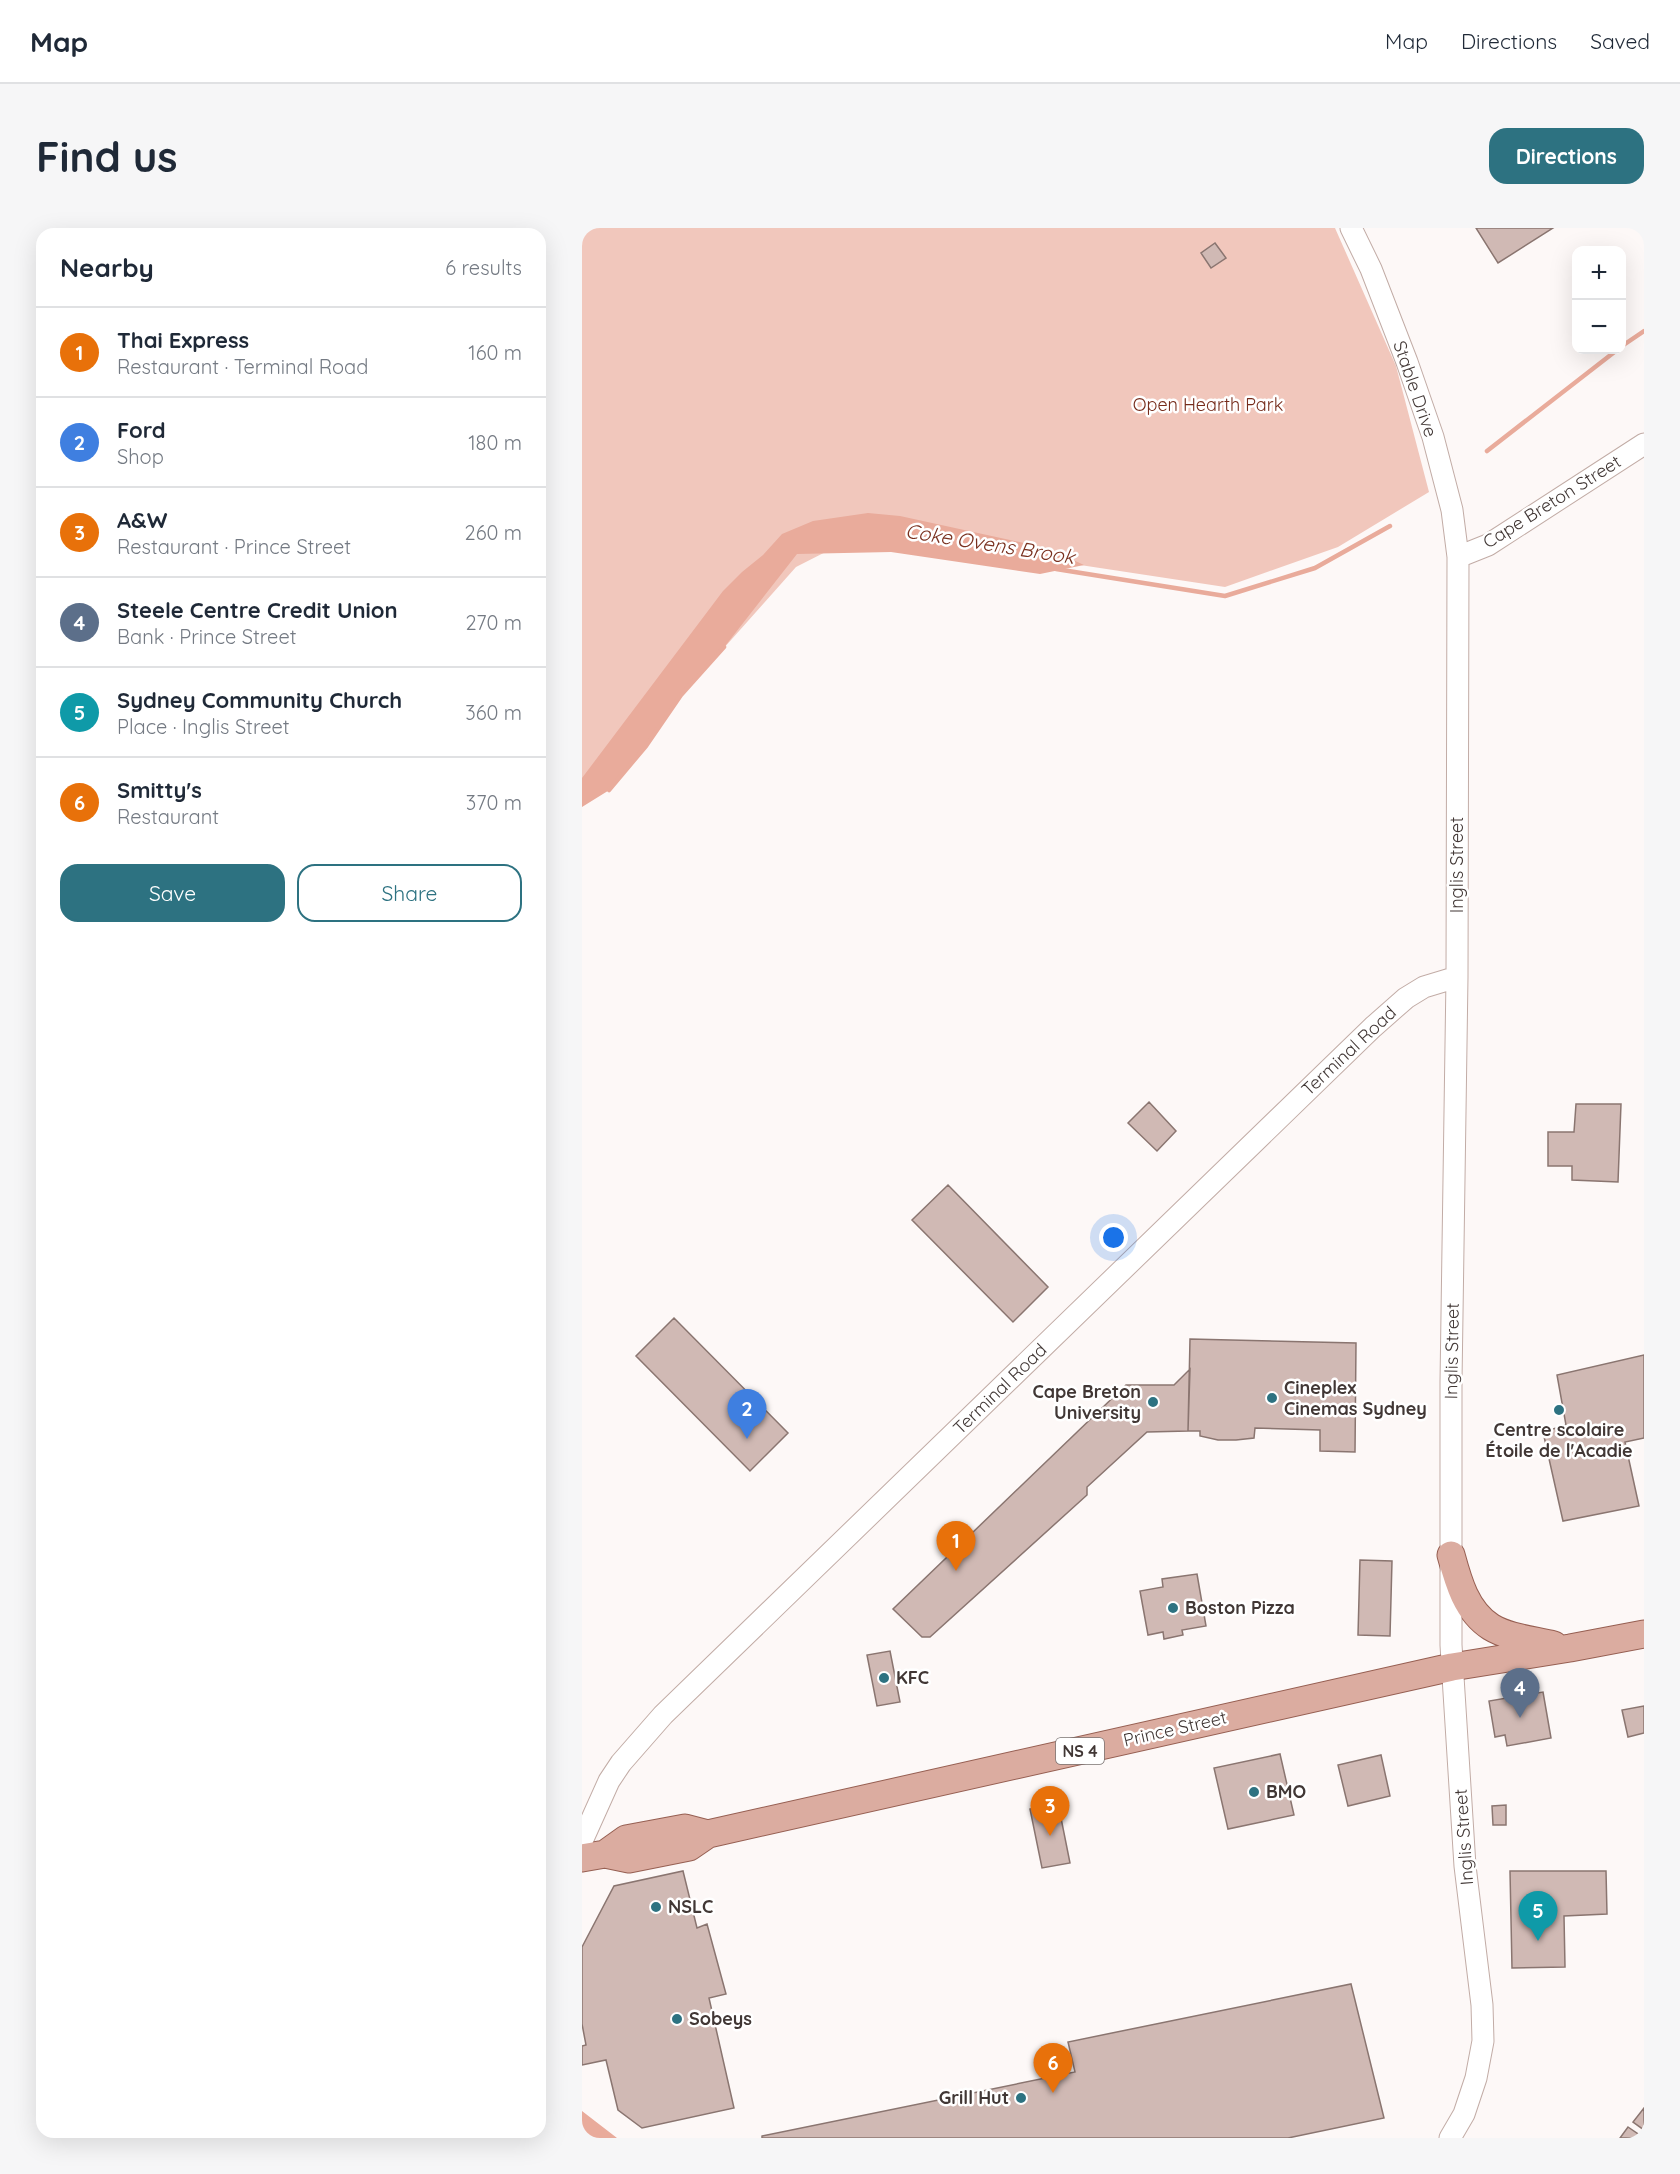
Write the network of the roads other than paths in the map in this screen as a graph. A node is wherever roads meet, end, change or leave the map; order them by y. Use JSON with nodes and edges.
{"nodes":[{"id":1,"x":1351,"y":228,"type":"edge"},
{"id":2,"x":1644,"y":444,"type":"edge"},
{"id":3,"x":1458,"y":556,"type":"junction"},
{"id":4,"x":1457,"y":977,"type":"junction"},
{"id":5,"x":1451,"y":1555,"type":"junction"},
{"id":6,"x":1644,"y":1634,"type":"edge"},
{"id":7,"x":1570,"y":1648,"type":"junction"},
{"id":8,"x":1452,"y":1667,"type":"junction"},
{"id":9,"x":590,"y":1851,"type":"edge"},
{"id":10,"x":1450,"y":2138,"type":"edge"}],
"edges":[{"from":1,"to":3,"type":"street","name":"Stable Drive"},
{"from":2,"to":3,"type":"street","name":"Cape Breton Street"},
{"from":3,"to":4,"type":"street","name":"Inglis Street"},
{"from":4,"to":5,"type":"street","name":"Inglis Street"},
{"from":4,"to":9,"type":"street","name":"Terminal Road"},
{"from":5,"to":7,"type":"main road"},
{"from":5,"to":8,"type":"street","name":"Inglis Street"},
{"from":6,"to":7,"type":"main road","name":"Prince Street","number":"NS 4"},
{"from":7,"to":8,"type":"main road","name":"Prince Street","number":"NS 4"},
{"from":8,"to":9,"type":"main road","name":"Prince Street","number":"NS 4"},
{"from":8,"to":10,"type":"street","name":"Inglis Street"}]}
